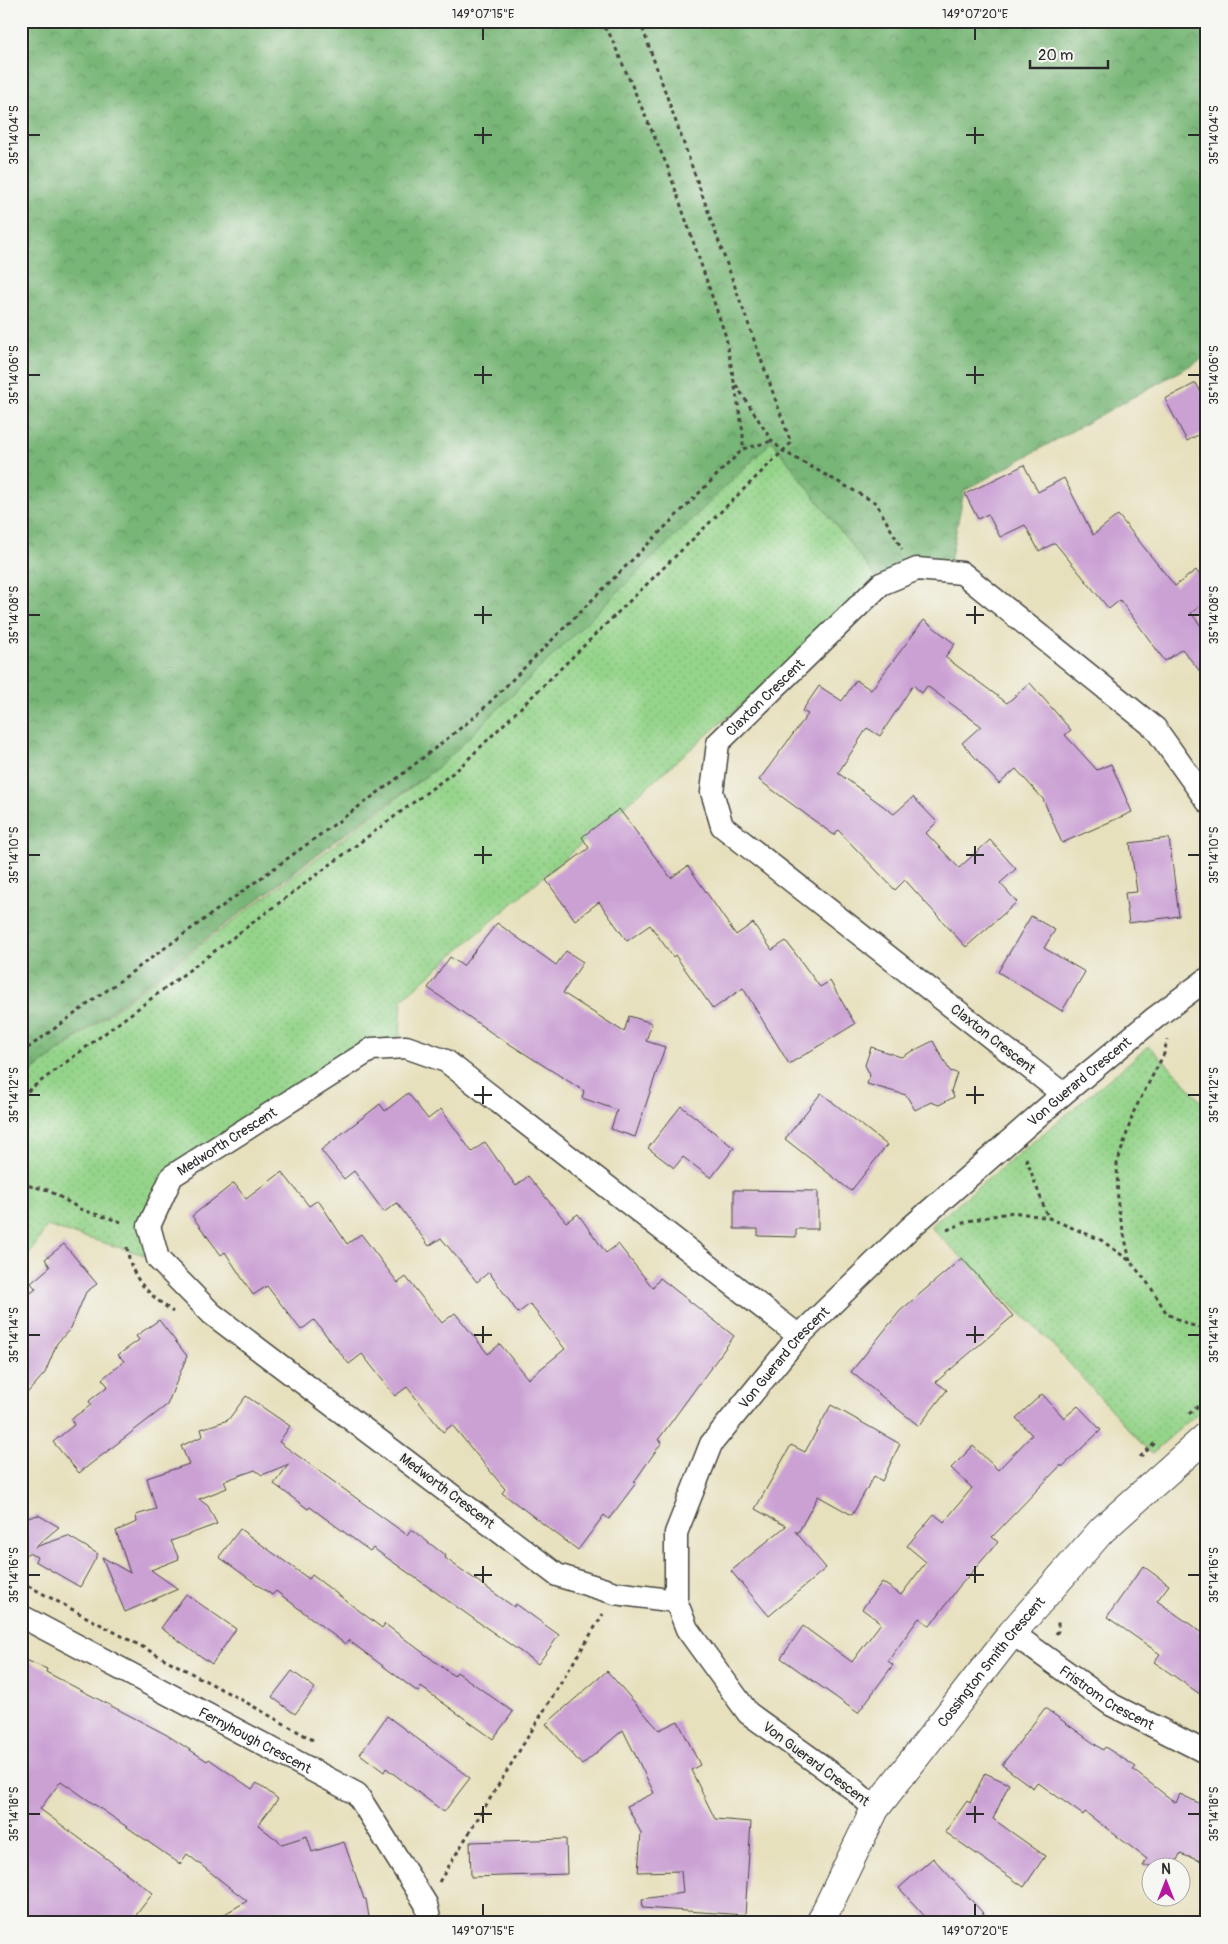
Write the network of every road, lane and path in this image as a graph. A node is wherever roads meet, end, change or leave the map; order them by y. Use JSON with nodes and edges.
{"nodes":[{"id":1,"x":599,"y":21,"type":"edge"},
{"id":2,"x":637,"y":21,"type":"edge"},
{"id":3,"x":734,"y":382,"type":"junction"},
{"id":4,"x":772,"y":441,"type":"junction"},
{"id":5,"x":743,"y":449,"type":"junction"},
{"id":6,"x":783,"y":451,"type":"junction"},
{"id":7,"x":911,"y":572,"type":"junction"},
{"id":8,"x":1207,"y":801,"type":"edge"},
{"id":9,"x":1207,"y":979,"type":"edge"},
{"id":10,"x":1156,"y":1017,"type":"junction"},
{"id":11,"x":21,"y":1054,"type":"edge"},
{"id":12,"x":1063,"y":1094,"type":"junction"},
{"id":13,"x":21,"y":1096,"type":"edge"},
{"id":14,"x":1015,"y":1138,"type":"junction"},
{"id":15,"x":21,"y":1184,"type":"edge"},
{"id":16,"x":1048,"y":1218,"type":"junction"},
{"id":17,"x":128,"y":1224,"type":"dead end"},
{"id":18,"x":910,"y":1228,"type":"junction"},
{"id":19,"x":1130,"y":1261,"type":"junction"},
{"id":20,"x":1207,"y":1328,"type":"edge"},
{"id":21,"x":799,"y":1336,"type":"junction"},
{"id":22,"x":1207,"y":1436,"type":"edge"},
{"id":23,"x":21,"y":1582,"type":"edge"},
{"id":24,"x":676,"y":1601,"type":"junction"},
{"id":25,"x":604,"y":1611,"type":"dead end"},
{"id":26,"x":21,"y":1616,"type":"edge"},
{"id":27,"x":1058,"y":1616,"type":"dead end"},
{"id":28,"x":1012,"y":1633,"type":"junction"},
{"id":29,"x":1039,"y":1652,"type":"junction"},
{"id":30,"x":316,"y":1742,"type":"dead end"},
{"id":31,"x":1207,"y":1753,"type":"edge"},
{"id":32,"x":875,"y":1809,"type":"junction"},
{"id":33,"x":428,"y":1913,"type":"edge"},
{"id":34,"x":820,"y":1923,"type":"edge"}],
"edges":[{"from":1,"to":3,"type":"path"},
{"from":2,"to":6,"type":"path"},
{"from":3,"to":4,"type":"path"},
{"from":3,"to":5,"type":"path"},
{"from":4,"to":5,"type":"path"},
{"from":4,"to":6,"type":"path"},
{"from":5,"to":11,"type":"path"},
{"from":6,"to":7,"type":"path"},
{"from":6,"to":13,"type":"path"},
{"from":7,"to":8,"type":"street","name":"Claxton Crescent"},
{"from":7,"to":12,"type":"street","name":"Claxton Crescent"},
{"from":9,"to":10,"type":"street","name":"Von Guerard Crescent"},
{"from":10,"to":12,"type":"street","name":"Von Guerard Crescent"},
{"from":10,"to":19,"type":"path"},
{"from":12,"to":14,"type":"street","name":"Von Guerard Crescent"},
{"from":14,"to":16,"type":"path"},
{"from":14,"to":18,"type":"street","name":"Von Guerard Crescent"},
{"from":15,"to":17,"type":"path"},
{"from":16,"to":18,"type":"path"},
{"from":16,"to":19,"type":"path"},
{"from":18,"to":21,"type":"street","name":"Von Guerard Crescent"},
{"from":19,"to":20,"type":"path"},
{"from":21,"to":24,"type":"street","name":"Von Guerard Crescent"},
{"from":21,"to":24,"type":"street","name":"Medworth Crescent"},
{"from":22,"to":28,"type":"street","name":"Cossington Smith Crescent"},
{"from":23,"to":30,"type":"path"},
{"from":24,"to":32,"type":"street","name":"Von Guerard Crescent"},
{"from":25,"to":33,"type":"path"},
{"from":26,"to":33,"type":"street","name":"Fernyhough Crescent"},
{"from":27,"to":29,"type":"path"},
{"from":28,"to":29,"type":"street","name":"Fristrom Crescent"},
{"from":28,"to":32,"type":"street","name":"Cossington Smith Crescent"},
{"from":29,"to":31,"type":"street","name":"Fristrom Crescent"},
{"from":32,"to":34,"type":"street","name":"Cossington Smith Crescent"}]}
